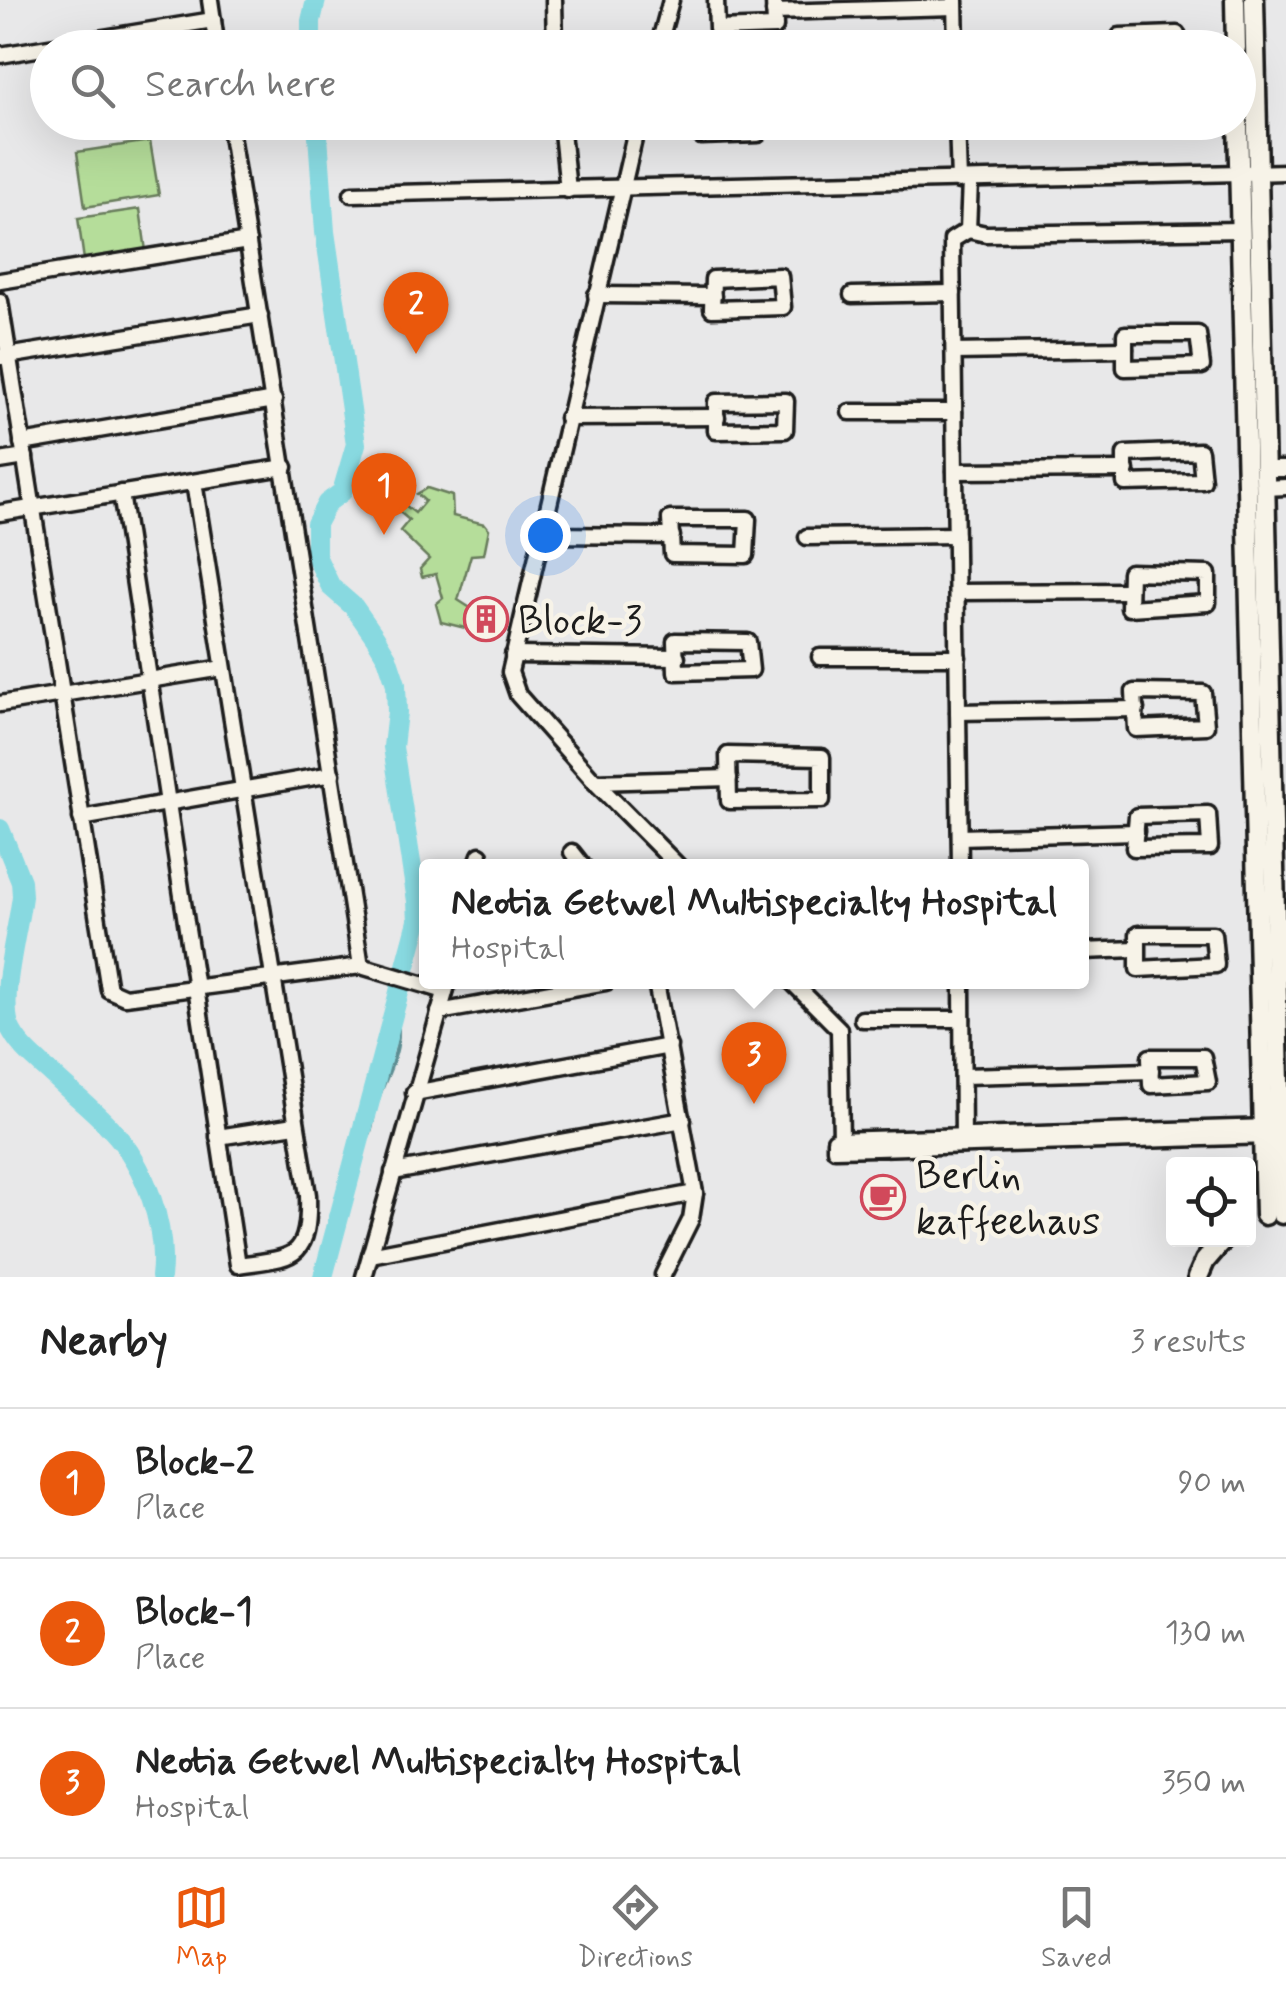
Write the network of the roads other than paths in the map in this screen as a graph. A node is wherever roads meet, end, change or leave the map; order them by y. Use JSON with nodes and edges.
{"nodes":[{"id":1,"x":210,"y":0,"type":"edge"},
{"id":2,"x":554,"y":0,"type":"edge"},
{"id":3,"x":671,"y":0,"type":"edge"},
{"id":4,"x":716,"y":0,"type":"edge"},
{"id":5,"x":1235,"y":0,"type":"edge"},
{"id":6,"x":1254,"y":0,"type":"edge"},
{"id":7,"x":955,"y":4,"type":"edge"},
{"id":8,"x":774,"y":6,"type":"edge"},
{"id":9,"x":213,"y":20,"type":"junction"},
{"id":10,"x":150,"y":30,"type":"edge"},
{"id":11,"x":214,"y":30,"type":"edge"},
{"id":12,"x":555,"y":30,"type":"edge"},
{"id":13,"x":663,"y":30,"type":"edge"},
{"id":14,"x":956,"y":30,"type":"edge"},
{"id":15,"x":1236,"y":30,"type":"edge"},
{"id":16,"x":1253,"y":30,"type":"edge"},
{"id":17,"x":30,"y":49,"type":"edge"},
{"id":18,"x":0,"y":54,"type":"edge"},
{"id":19,"x":232,"y":140,"type":"edge"},
{"id":20,"x":563,"y":140,"type":"edge"},
{"id":21,"x":633,"y":140,"type":"edge"},
{"id":22,"x":960,"y":140,"type":"edge"},
{"id":23,"x":1242,"y":140,"type":"edge"},
{"id":24,"x":1249,"y":140,"type":"edge"},
{"id":25,"x":1286,"y":172,"type":"edge"},
{"id":26,"x":1248,"y":173,"type":"junction"},
{"id":27,"x":964,"y":181,"type":"junction"},
{"id":28,"x":620,"y":188,"type":"junction"},
{"id":29,"x":568,"y":190,"type":"junction"},
{"id":30,"x":352,"y":194,"type":"dead end"},
{"id":31,"x":968,"y":230,"type":"junction"},
{"id":32,"x":1241,"y":230,"type":"junction"},
{"id":33,"x":248,"y":241,"type":"junction"},
{"id":34,"x":0,"y":281,"type":"edge"},
{"id":35,"x":953,"y":293,"type":"junction"},
{"id":36,"x":852,"y":294,"type":"dead end"},
{"id":37,"x":596,"y":295,"type":"junction"},
{"id":38,"x":713,"y":296,"type":"junction"},
{"id":39,"x":0,"y":302,"type":"edge"},
{"id":40,"x":260,"y":315,"type":"junction"},
{"id":41,"x":1125,"y":349,"type":"junction"},
{"id":42,"x":954,"y":352,"type":"junction"},
{"id":43,"x":4,"y":357,"type":"edge"},
{"id":44,"x":274,"y":400,"type":"junction"},
{"id":45,"x":850,"y":412,"type":"dead end"},
{"id":46,"x":954,"y":412,"type":"junction"},
{"id":47,"x":718,"y":417,"type":"junction"},
{"id":48,"x":568,"y":418,"type":"junction"},
{"id":49,"x":24,"y":450,"type":"junction"},
{"id":50,"x":0,"y":461,"type":"edge"},
{"id":51,"x":284,"y":467,"type":"junction"},
{"id":52,"x":1286,"y":469,"type":"edge"},
{"id":53,"x":1126,"y":470,"type":"junction"},
{"id":54,"x":955,"y":471,"type":"junction"},
{"id":55,"x":1265,"y":479,"type":"junction"},
{"id":56,"x":194,"y":482,"type":"junction"},
{"id":57,"x":1286,"y":488,"type":"edge"},
{"id":58,"x":121,"y":493,"type":"junction"},
{"id":59,"x":32,"y":507,"type":"junction"},
{"id":60,"x":0,"y":512,"type":"edge"},
{"id":61,"x":540,"y":535,"type":"junction"},
{"id":62,"x":956,"y":535,"type":"junction"},
{"id":63,"x":672,"y":536,"type":"junction"},
{"id":64,"x":807,"y":537,"type":"dead end"},
{"id":65,"x":1128,"y":591,"type":"junction"},
{"id":66,"x":957,"y":592,"type":"junction"},
{"id":67,"x":513,"y":655,"type":"junction"},
{"id":68,"x":677,"y":657,"type":"junction"},
{"id":69,"x":820,"y":657,"type":"dead end"},
{"id":70,"x":958,"y":657,"type":"junction"},
{"id":71,"x":223,"y":668,"type":"junction"},
{"id":72,"x":149,"y":680,"type":"junction"},
{"id":73,"x":62,"y":694,"type":"junction"},
{"id":74,"x":0,"y":704,"type":"edge"},
{"id":75,"x":1136,"y":709,"type":"junction"},
{"id":76,"x":958,"y":712,"type":"junction"},
{"id":77,"x":332,"y":774,"type":"junction"},
{"id":78,"x":729,"y":778,"type":"junction"},
{"id":79,"x":595,"y":782,"type":"junction"},
{"id":80,"x":242,"y":790,"type":"junction"},
{"id":81,"x":168,"y":803,"type":"junction"},
{"id":82,"x":81,"y":818,"type":"junction"},
{"id":83,"x":1136,"y":832,"type":"junction"},
{"id":84,"x":960,"y":837,"type":"junction"},
{"id":85,"x":572,"y":852,"type":"dead end"},
{"id":86,"x":578,"y":859,"type":"edge"},
{"id":87,"x":671,"y":859,"type":"edge"},
{"id":88,"x":960,"y":859,"type":"edge"},
{"id":89,"x":1137,"y":950,"type":"junction"},
{"id":90,"x":1089,"y":951,"type":"edge"},
{"id":91,"x":361,"y":966,"type":"junction"},
{"id":92,"x":272,"y":977,"type":"junction"},
{"id":93,"x":419,"y":983,"type":"edge"},
{"id":94,"x":196,"y":986,"type":"junction"},
{"id":95,"x":445,"y":989,"type":"edge"},
{"id":96,"x":567,"y":989,"type":"edge"},
{"id":97,"x":658,"y":989,"type":"edge"},
{"id":98,"x":799,"y":989,"type":"edge"},
{"id":99,"x":962,"y":989,"type":"edge"},
{"id":100,"x":439,"y":1012,"type":"junction"},
{"id":101,"x":862,"y":1019,"type":"dead end"},
{"id":102,"x":962,"y":1019,"type":"junction"},
{"id":103,"x":670,"y":1046,"type":"junction"},
{"id":104,"x":1151,"y":1070,"type":"dead end"},
{"id":105,"x":963,"y":1076,"type":"junction"},
{"id":106,"x":414,"y":1092,"type":"junction"},
{"id":107,"x":683,"y":1120,"type":"junction"},
{"id":108,"x":295,"y":1125,"type":"junction"},
{"id":109,"x":1272,"y":1131,"type":"junction"},
{"id":110,"x":218,"y":1137,"type":"junction"},
{"id":111,"x":963,"y":1140,"type":"junction"},
{"id":112,"x":394,"y":1172,"type":"junction"},
{"id":113,"x":695,"y":1193,"type":"junction"},
{"id":114,"x":1270,"y":1216,"type":"edge"},
{"id":115,"x":1217,"y":1247,"type":"edge"},
{"id":116,"x":370,"y":1255,"type":"junction"},
{"id":117,"x":660,"y":1276,"type":"edge"},
{"id":118,"x":364,"y":1277,"type":"edge"},
{"id":119,"x":1198,"y":1277,"type":"edge"}],
"edges":[{"from":1,"to":9,"type":"street"},
{"from":2,"to":12,"type":"street"},
{"from":3,"to":13,"type":"street"},
{"from":4,"to":8,"type":"street"},
{"from":5,"to":15,"type":"street"},
{"from":6,"to":16,"type":"street"},
{"from":7,"to":8,"type":"street"},
{"from":7,"to":14,"type":"street"},
{"from":9,"to":10,"type":"street"},
{"from":9,"to":11,"type":"street"},
{"from":17,"to":18,"type":"street"},
{"from":19,"to":33,"type":"street"},
{"from":20,"to":29,"type":"street"},
{"from":21,"to":28,"type":"street"},
{"from":22,"to":27,"type":"street"},
{"from":23,"to":26,"type":"street"},
{"from":24,"to":26,"type":"street"},
{"from":25,"to":26,"type":"street"},
{"from":26,"to":27,"type":"street"},
{"from":26,"to":32,"type":"street"},
{"from":26,"to":55,"type":"street"},
{"from":27,"to":28,"type":"street"},
{"from":27,"to":31,"type":"street"},
{"from":28,"to":29,"type":"street"},
{"from":28,"to":37,"type":"street"},
{"from":29,"to":30,"type":"street"},
{"from":31,"to":32,"type":"street"},
{"from":31,"to":35,"type":"street"},
{"from":32,"to":109,"type":"street"},
{"from":33,"to":34,"type":"street"},
{"from":33,"to":40,"type":"street"},
{"from":35,"to":36,"type":"street"},
{"from":35,"to":42,"type":"street"},
{"from":37,"to":38,"type":"street"},
{"from":37,"to":48,"type":"street"},
{"from":38,"to":38,"type":"street"},
{"from":39,"to":43,"type":"street"},
{"from":40,"to":43,"type":"street"},
{"from":40,"to":44,"type":"street"},
{"from":41,"to":41,"type":"street"},
{"from":41,"to":42,"type":"street"},
{"from":42,"to":46,"type":"street"},
{"from":43,"to":49,"type":"street"},
{"from":44,"to":49,"type":"street"},
{"from":44,"to":51,"type":"street"},
{"from":45,"to":46,"type":"street"},
{"from":46,"to":54,"type":"street"},
{"from":47,"to":47,"type":"street"},
{"from":47,"to":48,"type":"street"},
{"from":48,"to":61,"type":"street"},
{"from":49,"to":50,"type":"street"},
{"from":49,"to":59,"type":"street"},
{"from":51,"to":56,"type":"street"},
{"from":51,"to":77,"type":"street"},
{"from":52,"to":55,"type":"street"},
{"from":53,"to":53,"type":"street"},
{"from":53,"to":54,"type":"street"},
{"from":54,"to":62,"type":"street"},
{"from":55,"to":57,"type":"street"},
{"from":55,"to":109,"type":"street"},
{"from":56,"to":58,"type":"street"},
{"from":56,"to":71,"type":"street"},
{"from":58,"to":59,"type":"street"},
{"from":58,"to":72,"type":"street"},
{"from":59,"to":60,"type":"street"},
{"from":59,"to":73,"type":"street"},
{"from":61,"to":63,"type":"street"},
{"from":61,"to":67,"type":"street"},
{"from":62,"to":64,"type":"street"},
{"from":62,"to":66,"type":"street"},
{"from":63,"to":63,"type":"street"},
{"from":65,"to":65,"type":"street"},
{"from":65,"to":66,"type":"street"},
{"from":66,"to":70,"type":"street"},
{"from":67,"to":68,"type":"street"},
{"from":67,"to":79,"type":"street"},
{"from":68,"to":68,"type":"street"},
{"from":69,"to":70,"type":"street"},
{"from":70,"to":76,"type":"street"},
{"from":71,"to":72,"type":"street"},
{"from":71,"to":80,"type":"street"},
{"from":72,"to":73,"type":"street"},
{"from":72,"to":81,"type":"street"},
{"from":73,"to":74,"type":"street"},
{"from":73,"to":82,"type":"street"},
{"from":75,"to":75,"type":"street"},
{"from":75,"to":76,"type":"street"},
{"from":76,"to":84,"type":"street"},
{"from":77,"to":80,"type":"street"},
{"from":77,"to":91,"type":"street"},
{"from":78,"to":78,"type":"street"},
{"from":78,"to":79,"type":"street"},
{"from":79,"to":87,"type":"street"},
{"from":80,"to":81,"type":"street"},
{"from":80,"to":92,"type":"street"},
{"from":81,"to":82,"type":"street"},
{"from":81,"to":94,"type":"street"},
{"from":82,"to":94,"type":"street"},
{"from":83,"to":83,"type":"street"},
{"from":83,"to":84,"type":"street"},
{"from":84,"to":88,"type":"street"},
{"from":85,"to":86,"type":"street"},
{"from":89,"to":89,"type":"street"},
{"from":89,"to":90,"type":"street"},
{"from":91,"to":92,"type":"street"},
{"from":91,"to":93,"type":"street"},
{"from":92,"to":94,"type":"street"},
{"from":92,"to":108,"type":"street"},
{"from":94,"to":110,"type":"street"},
{"from":95,"to":100,"type":"street"},
{"from":96,"to":100,"type":"street"},
{"from":97,"to":103,"type":"street"},
{"from":98,"to":111,"type":"street"},
{"from":99,"to":102,"type":"street"},
{"from":100,"to":106,"type":"street"},
{"from":101,"to":102,"type":"street"},
{"from":102,"to":105,"type":"street"},
{"from":103,"to":106,"type":"street"},
{"from":103,"to":107,"type":"street"},
{"from":104,"to":105,"type":"street"},
{"from":105,"to":111,"type":"street"},
{"from":106,"to":112,"type":"street"},
{"from":107,"to":112,"type":"street"},
{"from":107,"to":113,"type":"street"},
{"from":108,"to":110,"type":"street"},
{"from":108,"to":110,"type":"street"},
{"from":109,"to":111,"type":"street"},
{"from":109,"to":114,"type":"street"},
{"from":112,"to":116,"type":"street"},
{"from":113,"to":116,"type":"street"},
{"from":113,"to":117,"type":"street"},
{"from":115,"to":119,"type":"street"},
{"from":116,"to":118,"type":"street"}]}
